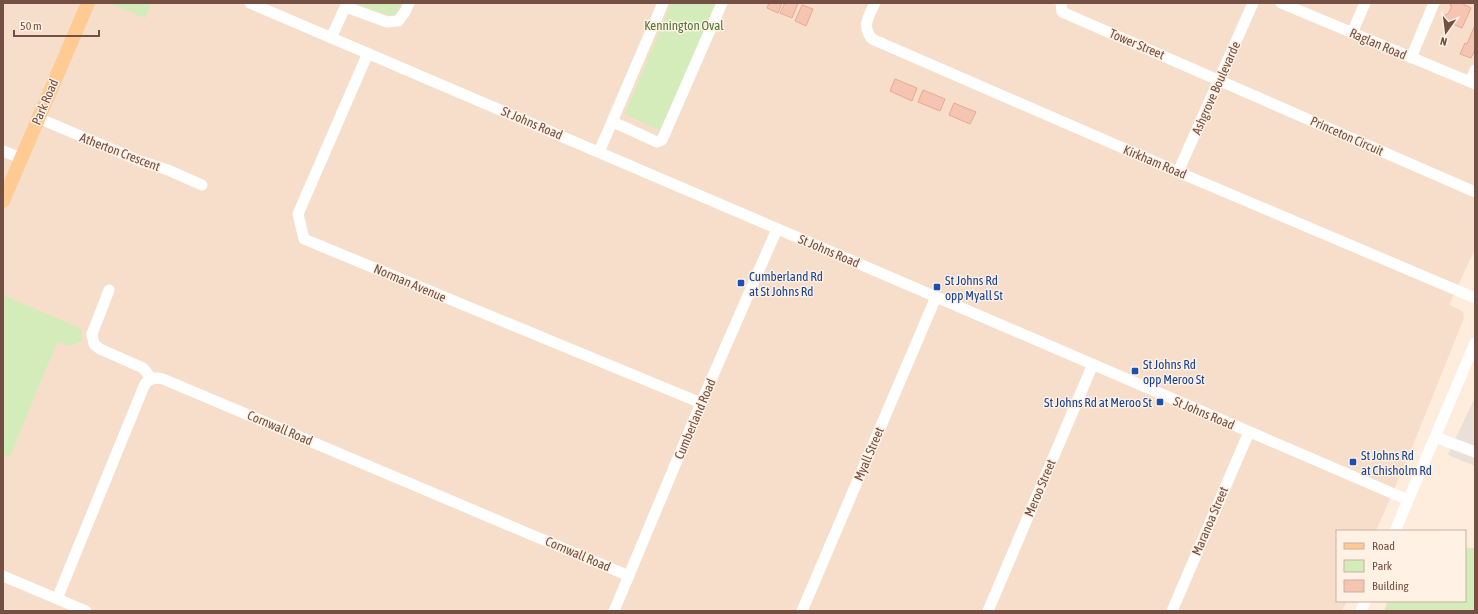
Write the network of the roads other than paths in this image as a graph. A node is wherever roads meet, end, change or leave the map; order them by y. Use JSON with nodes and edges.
{"nodes":[{"id":1,"x":88,"y":3,"type":"edge"},
{"id":2,"x":250,"y":3,"type":"edge"},
{"id":3,"x":409,"y":3,"type":"edge"},
{"id":4,"x":663,"y":3,"type":"edge"},
{"id":5,"x":722,"y":3,"type":"edge"},
{"id":6,"x":875,"y":3,"type":"edge"},
{"id":7,"x":1061,"y":3,"type":"edge"},
{"id":8,"x":1253,"y":3,"type":"edge"},
{"id":9,"x":1365,"y":3,"type":"edge"},
{"id":10,"x":1434,"y":3,"type":"edge"},
{"id":11,"x":1284,"y":4,"type":"edge"},
{"id":12,"x":347,"y":5,"type":"edge"},
{"id":13,"x":1352,"y":32,"type":"junction"},
{"id":14,"x":331,"y":38,"type":"junction"},
{"id":15,"x":368,"y":53,"type":"junction"},
{"id":16,"x":1411,"y":58,"type":"junction"},
{"id":17,"x":1475,"y":70,"type":"edge"},
{"id":18,"x":1220,"y":80,"type":"junction"},
{"id":19,"x":1472,"y":83,"type":"edge"},
{"id":20,"x":38,"y":118,"type":"junction"},
{"id":21,"x":613,"y":122,"type":"junction"},
{"id":22,"x":3,"y":151,"type":"edge"},
{"id":23,"x":599,"y":152,"type":"junction"},
{"id":24,"x":21,"y":158,"type":"junction"},
{"id":25,"x":1178,"y":172,"type":"junction"},
{"id":26,"x":202,"y":184,"type":"dead end"},
{"id":27,"x":1475,"y":192,"type":"edge"},
{"id":28,"x":3,"y":201,"type":"edge"},
{"id":29,"x":777,"y":229,"type":"junction"},
{"id":30,"x":109,"y":290,"type":"dead end"},
{"id":31,"x":936,"y":297,"type":"junction"},
{"id":32,"x":1475,"y":298,"type":"edge"},
{"id":33,"x":1475,"y":345,"type":"edge"},
{"id":34,"x":1093,"y":364,"type":"junction"},
{"id":35,"x":151,"y":378,"type":"junction"},
{"id":36,"x":701,"y":403,"type":"junction"},
{"id":37,"x":1249,"y":432,"type":"junction"},
{"id":38,"x":1435,"y":437,"type":"junction"},
{"id":39,"x":1475,"y":452,"type":"edge"},
{"id":40,"x":1408,"y":500,"type":"junction"},
{"id":41,"x":1395,"y":530,"type":"edge"},
{"id":42,"x":3,"y":576,"type":"edge"},
{"id":43,"x":629,"y":576,"type":"junction"},
{"id":44,"x":57,"y":599,"type":"junction"},
{"id":45,"x":86,"y":611,"type":"edge"},
{"id":46,"x":614,"y":611,"type":"edge"},
{"id":47,"x":802,"y":611,"type":"edge"},
{"id":48,"x":988,"y":611,"type":"edge"},
{"id":49,"x":1172,"y":611,"type":"edge"}],
"edges":[{"from":1,"to":20,"type":"main road","name":"Park Road"},
{"from":2,"to":14,"type":"street","name":"St Johns Road"},
{"from":3,"to":12,"type":"street"},
{"from":4,"to":21,"type":"street"},
{"from":5,"to":21,"type":"street"},
{"from":6,"to":25,"type":"street","name":"Kirkham Road"},
{"from":7,"to":18,"type":"street","name":"Tower Street"},
{"from":8,"to":18,"type":"street","name":"Ashgrove Boulevarde"},
{"from":9,"to":13,"type":"street"},
{"from":10,"to":16,"type":"street"},
{"from":11,"to":13,"type":"street","name":"Raglan Road"},
{"from":12,"to":14,"type":"street"},
{"from":13,"to":16,"type":"street","name":"Raglan Road"},
{"from":14,"to":15,"type":"street","name":"St Johns Road"},
{"from":15,"to":23,"type":"street","name":"St Johns Road"},
{"from":15,"to":36,"type":"street","name":"Norman Avenue"},
{"from":16,"to":19,"type":"street","name":"Raglan Road"},
{"from":17,"to":19,"type":"street"},
{"from":18,"to":25,"type":"street","name":"Ashgrove Boulevarde"},
{"from":18,"to":27,"type":"street","name":"Princeton Circuit"},
{"from":20,"to":24,"type":"main road","name":"Park Road"},
{"from":20,"to":26,"type":"street","name":"Atherton Crescent"},
{"from":21,"to":23,"type":"street"},
{"from":22,"to":24,"type":"street"},
{"from":23,"to":29,"type":"street","name":"St Johns Road"},
{"from":24,"to":28,"type":"main road","name":"Park Road"},
{"from":25,"to":32,"type":"street","name":"Kirkham Road"},
{"from":29,"to":31,"type":"street","name":"St Johns Road"},
{"from":29,"to":36,"type":"street","name":"Cumberland Road"},
{"from":30,"to":35,"type":"street"},
{"from":31,"to":34,"type":"street","name":"St Johns Road"},
{"from":31,"to":47,"type":"street","name":"Myall Street"},
{"from":33,"to":38,"type":"street"},
{"from":34,"to":37,"type":"street","name":"St Johns Road"},
{"from":34,"to":48,"type":"street","name":"Meroo Street"},
{"from":35,"to":43,"type":"street","name":"Cornwall Road"},
{"from":35,"to":44,"type":"street"},
{"from":36,"to":43,"type":"street","name":"Cumberland Road"},
{"from":37,"to":40,"type":"street","name":"St Johns Road"},
{"from":37,"to":49,"type":"street","name":"Maranoa Street"},
{"from":38,"to":39,"type":"street"},
{"from":38,"to":40,"type":"street"},
{"from":40,"to":41,"type":"street"},
{"from":42,"to":44,"type":"street"},
{"from":43,"to":46,"type":"street","name":"Cumberland Road"},
{"from":44,"to":45,"type":"street"}]}
